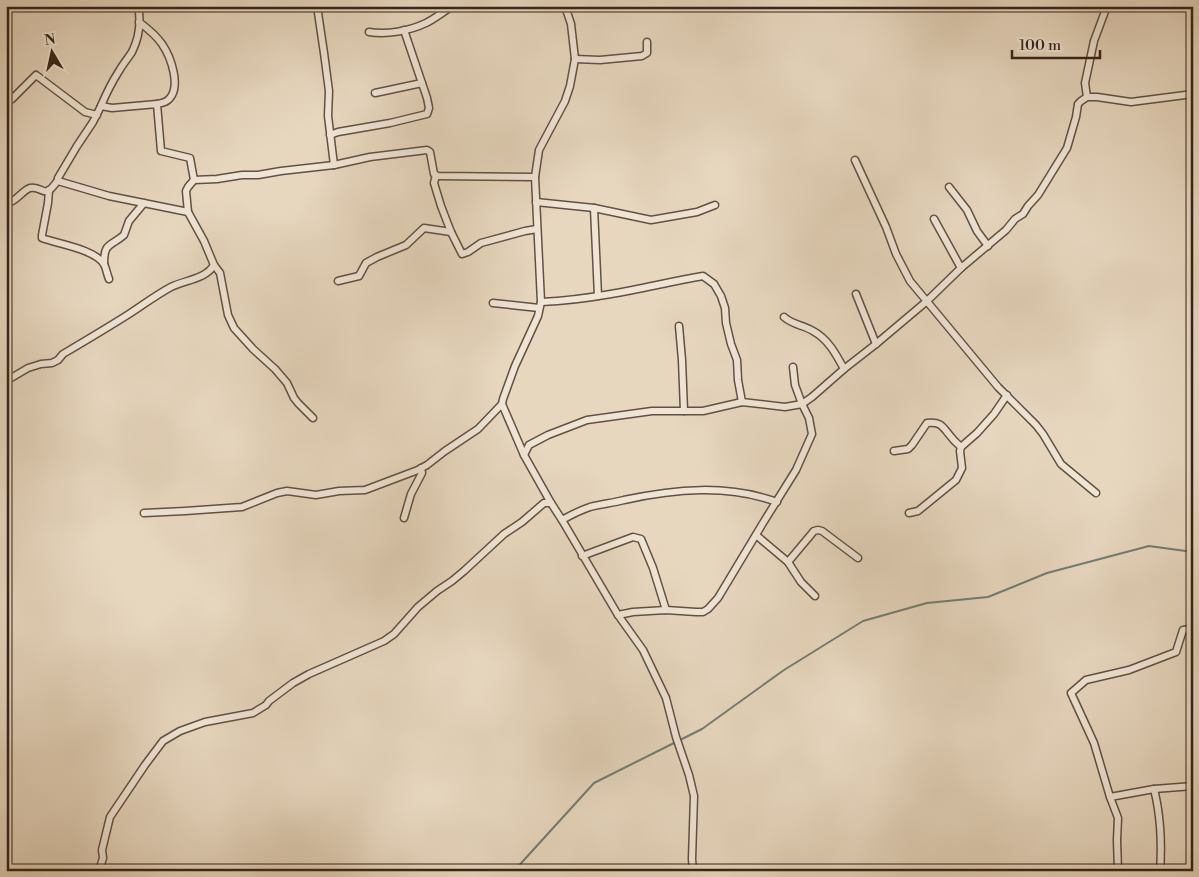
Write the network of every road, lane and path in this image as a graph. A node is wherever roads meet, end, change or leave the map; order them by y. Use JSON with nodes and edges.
{"nodes":[{"id":1,"x":138,"y":6,"type":"edge"},
{"id":2,"x":317,"y":6,"type":"edge"},
{"id":3,"x":453,"y":6,"type":"edge"},
{"id":4,"x":565,"y":6,"type":"edge"},
{"id":5,"x":1107,"y":6,"type":"edge"},
{"id":6,"x":139,"y":22,"type":"junction"},
{"id":7,"x":404,"y":30,"type":"junction"},
{"id":8,"x":369,"y":32,"type":"dead end"},
{"id":9,"x":647,"y":42,"type":"dead end"},
{"id":10,"x":575,"y":59,"type":"junction"},
{"id":11,"x":422,"y":83,"type":"junction"},
{"id":12,"x":375,"y":93,"type":"dead end"},
{"id":13,"x":1193,"y":94,"type":"edge"},
{"id":14,"x":1087,"y":97,"type":"junction"},
{"id":15,"x":6,"y":102,"type":"edge"},
{"id":16,"x":157,"y":104,"type":"junction"},
{"id":17,"x":101,"y":106,"type":"junction"},
{"id":18,"x":97,"y":115,"type":"junction"},
{"id":19,"x":330,"y":135,"type":"junction"},
{"id":20,"x":855,"y":160,"type":"dead end"},
{"id":21,"x":334,"y":165,"type":"junction"},
{"id":22,"x":436,"y":176,"type":"junction"},
{"id":23,"x":535,"y":177,"type":"junction"},
{"id":24,"x":58,"y":180,"type":"junction"},
{"id":25,"x":194,"y":180,"type":"junction"},
{"id":26,"x":949,"y":187,"type":"dead end"},
{"id":27,"x":49,"y":190,"type":"junction"},
{"id":28,"x":536,"y":202,"type":"junction"},
{"id":29,"x":6,"y":204,"type":"edge"},
{"id":30,"x":144,"y":204,"type":"junction"},
{"id":31,"x":715,"y":205,"type":"dead end"},
{"id":32,"x":594,"y":208,"type":"junction"},
{"id":33,"x":188,"y":212,"type":"junction"},
{"id":34,"x":934,"y":219,"type":"dead end"},
{"id":35,"x":537,"y":229,"type":"junction"},
{"id":36,"x":451,"y":232,"type":"junction"},
{"id":37,"x":988,"y":246,"type":"junction"},
{"id":38,"x":104,"y":264,"type":"junction"},
{"id":39,"x":214,"y":265,"type":"junction"},
{"id":40,"x":961,"y":268,"type":"junction"},
{"id":41,"x":109,"y":278,"type":"dead end"},
{"id":42,"x":338,"y":281,"type":"dead end"},
{"id":43,"x":856,"y":294,"type":"dead end"},
{"id":44,"x":598,"y":296,"type":"junction"},
{"id":45,"x":927,"y":301,"type":"junction"},
{"id":46,"x":493,"y":303,"type":"dead end"},
{"id":47,"x":540,"y":305,"type":"junction"},
{"id":48,"x":784,"y":317,"type":"dead end"},
{"id":49,"x":679,"y":326,"type":"dead end"},
{"id":50,"x":876,"y":344,"type":"junction"},
{"id":51,"x":793,"y":367,"type":"dead end"},
{"id":52,"x":844,"y":369,"type":"junction"},
{"id":53,"x":6,"y":381,"type":"edge"},
{"id":54,"x":1007,"y":395,"type":"junction"},
{"id":55,"x":742,"y":402,"type":"junction"},
{"id":56,"x":502,"y":404,"type":"junction"},
{"id":57,"x":802,"y":404,"type":"junction"},
{"id":58,"x":684,"y":411,"type":"junction"},
{"id":59,"x":313,"y":418,"type":"dead end"},
{"id":60,"x":517,"y":442,"type":"junction"},
{"id":61,"x":530,"y":445,"type":"junction"},
{"id":62,"x":961,"y":447,"type":"junction"},
{"id":63,"x":894,"y":451,"type":"dead end"},
{"id":64,"x":524,"y":455,"type":"junction"},
{"id":65,"x":421,"y":468,"type":"junction"},
{"id":66,"x":1096,"y":493,"type":"dead end"},
{"id":67,"x":777,"y":502,"type":"junction"},
{"id":68,"x":547,"y":503,"type":"junction"},
{"id":69,"x":908,"y":512,"type":"dead end"},
{"id":70,"x":144,"y":513,"type":"dead end"},
{"id":71,"x":404,"y":518,"type":"dead end"},
{"id":72,"x":562,"y":520,"type":"junction"},
{"id":73,"x":756,"y":534,"type":"junction"},
{"id":74,"x":582,"y":556,"type":"junction"},
{"id":75,"x":858,"y":558,"type":"dead end"},
{"id":76,"x":788,"y":562,"type":"junction"},
{"id":77,"x":815,"y":596,"type":"dead end"},
{"id":78,"x":666,"y":610,"type":"junction"},
{"id":79,"x":618,"y":616,"type":"junction"},
{"id":80,"x":1193,"y":629,"type":"edge"},
{"id":81,"x":1193,"y":786,"type":"edge"},
{"id":82,"x":1154,"y":789,"type":"junction"},
{"id":83,"x":1110,"y":797,"type":"junction"},
{"id":84,"x":99,"y":871,"type":"edge"},
{"id":85,"x":693,"y":871,"type":"edge"},
{"id":86,"x":1118,"y":871,"type":"edge"},
{"id":87,"x":1160,"y":871,"type":"edge"}],
"edges":[{"from":1,"to":6,"type":"street"},
{"from":2,"to":19,"type":"street"},
{"from":3,"to":7,"type":"street"},
{"from":4,"to":10,"type":"street"},
{"from":5,"to":14,"type":"street"},
{"from":6,"to":16,"type":"street"},
{"from":6,"to":17,"type":"street"},
{"from":7,"to":8,"type":"street"},
{"from":7,"to":11,"type":"street"},
{"from":9,"to":10,"type":"street"},
{"from":10,"to":23,"type":"street"},
{"from":11,"to":12,"type":"street"},
{"from":11,"to":19,"type":"street"},
{"from":13,"to":14,"type":"street"},
{"from":14,"to":37,"type":"street"},
{"from":15,"to":18,"type":"street"},
{"from":16,"to":17,"type":"street"},
{"from":16,"to":25,"type":"street"},
{"from":17,"to":18,"type":"street"},
{"from":18,"to":24,"type":"street"},
{"from":19,"to":21,"type":"street"},
{"from":20,"to":45,"type":"street"},
{"from":21,"to":22,"type":"street"},
{"from":21,"to":25,"type":"street"},
{"from":22,"to":23,"type":"street"},
{"from":22,"to":36,"type":"street"},
{"from":23,"to":28,"type":"street"},
{"from":24,"to":27,"type":"street"},
{"from":24,"to":30,"type":"street"},
{"from":25,"to":33,"type":"street"},
{"from":26,"to":37,"type":"street"},
{"from":27,"to":29,"type":"street"},
{"from":27,"to":38,"type":"street"},
{"from":28,"to":32,"type":"street"},
{"from":28,"to":35,"type":"street"},
{"from":30,"to":33,"type":"street"},
{"from":30,"to":38,"type":"street"},
{"from":31,"to":32,"type":"street"},
{"from":32,"to":44,"type":"street"},
{"from":33,"to":39,"type":"street"},
{"from":34,"to":40,"type":"street"},
{"from":35,"to":36,"type":"street"},
{"from":35,"to":47,"type":"street"},
{"from":36,"to":42,"type":"street"},
{"from":37,"to":40,"type":"street"},
{"from":38,"to":41,"type":"street"},
{"from":39,"to":53,"type":"street"},
{"from":39,"to":59,"type":"street"},
{"from":40,"to":45,"type":"street"},
{"from":43,"to":50,"type":"street"},
{"from":44,"to":47,"type":"street"},
{"from":44,"to":55,"type":"street"},
{"from":45,"to":50,"type":"street"},
{"from":45,"to":54,"type":"street"},
{"from":46,"to":47,"type":"street"},
{"from":47,"to":56,"type":"street"},
{"from":48,"to":52,"type":"street"},
{"from":49,"to":58,"type":"street"},
{"from":50,"to":52,"type":"street"},
{"from":51,"to":57,"type":"street"},
{"from":52,"to":57,"type":"street"},
{"from":54,"to":62,"type":"street"},
{"from":54,"to":66,"type":"street"},
{"from":55,"to":57,"type":"street"},
{"from":55,"to":58,"type":"street"},
{"from":56,"to":60,"type":"street"},
{"from":56,"to":65,"type":"street"},
{"from":57,"to":67,"type":"street"},
{"from":58,"to":61,"type":"street"},
{"from":60,"to":61,"type":"street"},
{"from":60,"to":64,"type":"street"},
{"from":61,"to":64,"type":"street"},
{"from":62,"to":63,"type":"street"},
{"from":62,"to":69,"type":"street"},
{"from":64,"to":68,"type":"street"},
{"from":65,"to":70,"type":"street"},
{"from":65,"to":71,"type":"street"},
{"from":67,"to":72,"type":"street"},
{"from":67,"to":73,"type":"street"},
{"from":68,"to":72,"type":"street"},
{"from":68,"to":84,"type":"street"},
{"from":72,"to":74,"type":"street"},
{"from":73,"to":76,"type":"street"},
{"from":73,"to":78,"type":"street"},
{"from":74,"to":78,"type":"street"},
{"from":74,"to":79,"type":"street"},
{"from":75,"to":76,"type":"street"},
{"from":76,"to":77,"type":"street"},
{"from":78,"to":79,"type":"street"},
{"from":79,"to":85,"type":"street"},
{"from":80,"to":83,"type":"street"},
{"from":81,"to":82,"type":"street"},
{"from":82,"to":83,"type":"street"},
{"from":82,"to":87,"type":"street"},
{"from":83,"to":86,"type":"street"}]}
